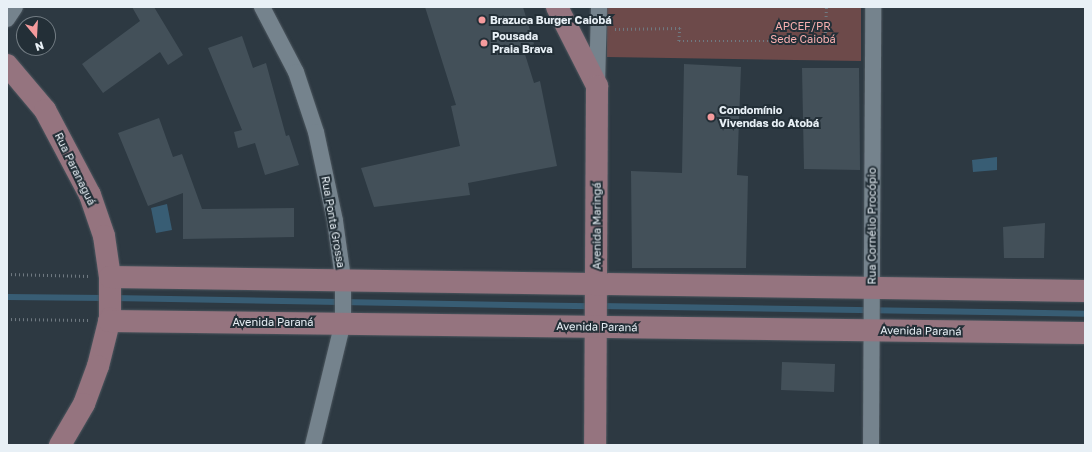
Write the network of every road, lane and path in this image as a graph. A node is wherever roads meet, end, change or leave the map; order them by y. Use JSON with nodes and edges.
{"nodes":[{"id":1,"x":15,"y":7,"type":"edge"},
{"id":2,"x":262,"y":7,"type":"edge"},
{"id":3,"x":557,"y":7,"type":"edge"},
{"id":4,"x":599,"y":7,"type":"edge"},
{"id":5,"x":826,"y":7,"type":"edge"},
{"id":6,"x":873,"y":7,"type":"edge"},
{"id":7,"x":7,"y":19,"type":"edge"},
{"id":8,"x":598,"y":29,"type":"junction"},
{"id":9,"x":7,"y":65,"type":"edge"},
{"id":10,"x":597,"y":86,"type":"junction"},
{"id":11,"x":7,"y":274,"type":"edge"},
{"id":12,"x":111,"y":278,"type":"junction"},
{"id":13,"x":343,"y":280,"type":"junction"},
{"id":14,"x":596,"y":283,"type":"junction"},
{"id":15,"x":1085,"y":291,"type":"edge"},
{"id":16,"x":872,"y":292,"type":"junction"},
{"id":17,"x":7,"y":319,"type":"edge"},
{"id":18,"x":110,"y":319,"type":"junction"},
{"id":19,"x":343,"y":321,"type":"junction"},
{"id":20,"x":872,"y":326,"type":"junction"},
{"id":21,"x":596,"y":327,"type":"junction"},
{"id":22,"x":1085,"y":333,"type":"edge"},
{"id":23,"x":595,"y":406,"type":"junction"},
{"id":24,"x":60,"y":445,"type":"edge"},
{"id":25,"x":312,"y":445,"type":"edge"},
{"id":26,"x":588,"y":445,"type":"edge"},
{"id":27,"x":595,"y":445,"type":"edge"},
{"id":28,"x":871,"y":445,"type":"edge"}],
"edges":[{"from":1,"to":7,"type":"street"},
{"from":2,"to":13,"type":"street","name":"Rua Ponta Grossa"},
{"from":3,"to":10,"type":"street"},
{"from":4,"to":8,"type":"street","name":"Avenida Maringá"},
{"from":5,"to":8,"type":"path"},
{"from":6,"to":16,"type":"street","name":"Rua Cornélio Procópio"},
{"from":8,"to":10,"type":"street","name":"Avenida Maringá"},
{"from":9,"to":12,"type":"street","name":"Rua Paranaguá"},
{"from":10,"to":14,"type":"street","name":"Avenida Maringá"},
{"from":11,"to":12,"type":"path"},
{"from":12,"to":13,"type":"street"},
{"from":12,"to":18,"type":"street","name":"Rua Paranaguá"},
{"from":13,"to":14,"type":"street"},
{"from":13,"to":19,"type":"street","name":"Rua Ponta Grossa"},
{"from":14,"to":16,"type":"street"},
{"from":14,"to":21,"type":"street","name":"Avenida Maringá"},
{"from":15,"to":16,"type":"street"},
{"from":16,"to":20,"type":"street","name":"Rua Cornélio Procópio"},
{"from":17,"to":18,"type":"path"},
{"from":18,"to":19,"type":"street","name":"Avenida Paraná"},
{"from":18,"to":24,"type":"street","name":"Rua Paranaguá"},
{"from":19,"to":21,"type":"street","name":"Avenida Paraná"},
{"from":19,"to":25,"type":"street","name":"Rua Ponta Grossa"},
{"from":20,"to":21,"type":"street","name":"Avenida Paraná"},
{"from":20,"to":22,"type":"street","name":"Avenida Paraná"},
{"from":20,"to":28,"type":"street","name":"Rua Cornélio Procópio"},
{"from":21,"to":23,"type":"street","name":"Avenida Maringá"},
{"from":23,"to":26,"type":"street"},
{"from":23,"to":27,"type":"street","name":"Avenida Maringá"}]}
